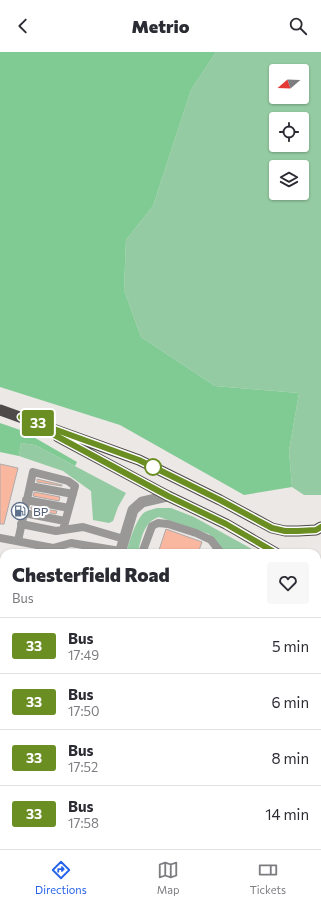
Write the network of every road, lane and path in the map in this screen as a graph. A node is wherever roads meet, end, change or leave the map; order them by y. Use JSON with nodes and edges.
{"nodes":[{"id":1,"x":0,"y":410,"type":"edge"},
{"id":2,"x":21,"y":417,"type":"junction"},
{"id":3,"x":30,"y":486,"type":"junction"},
{"id":4,"x":74,"y":490,"type":"junction"},
{"id":5,"x":168,"y":496,"type":"junction"},
{"id":6,"x":26,"y":500,"type":"junction"},
{"id":7,"x":69,"y":508,"type":"junction"},
{"id":8,"x":24,"y":513,"type":"junction"},
{"id":9,"x":66,"y":521,"type":"junction"},
{"id":10,"x":22,"y":524,"type":"junction"},
{"id":11,"x":321,"y":527,"type":"edge"},
{"id":12,"x":63,"y":530,"type":"junction"},
{"id":13,"x":0,"y":538,"type":"edge"},
{"id":14,"x":124,"y":539,"type":"junction"},
{"id":15,"x":18,"y":541,"type":"junction"},
{"id":16,"x":104,"y":549,"type":"edge"},
{"id":17,"x":121,"y":549,"type":"edge"},
{"id":18,"x":143,"y":549,"type":"edge"},
{"id":19,"x":218,"y":549,"type":"edge"},
{"id":20,"x":269,"y":549,"type":"edge"}],
"edges":[{"from":1,"to":2,"type":"highway"},
{"from":2,"to":5,"type":"highway"},
{"from":2,"to":11,"type":"highway"},
{"from":3,"to":4,"type":"lane"},
{"from":3,"to":4,"type":"lane"},
{"from":3,"to":6,"type":"lane"},
{"from":4,"to":7,"type":"lane"},
{"from":5,"to":14,"type":"street"},
{"from":5,"to":20,"type":"highway"},
{"from":6,"to":7,"type":"lane"},
{"from":6,"to":8,"type":"lane"},
{"from":7,"to":9,"type":"lane"},
{"from":8,"to":9,"type":"lane"},
{"from":8,"to":10,"type":"lane"},
{"from":9,"to":12,"type":"lane"},
{"from":10,"to":12,"type":"lane"},
{"from":10,"to":15,"type":"lane"},
{"from":12,"to":14,"type":"lane"},
{"from":13,"to":15,"type":"lane"},
{"from":14,"to":17,"type":"street"},
{"from":15,"to":16,"type":"lane"},
{"from":18,"to":19,"type":"lane"}]}
